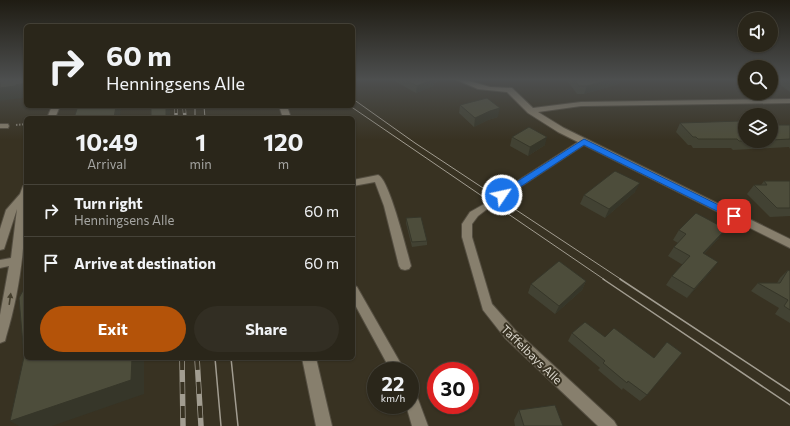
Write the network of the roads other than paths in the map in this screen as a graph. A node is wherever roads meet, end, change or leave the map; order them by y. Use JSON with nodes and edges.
{"nodes":[{"id":1,"x":519,"y":100,"type":"edge"},
{"id":2,"x":790,"y":101,"type":"edge"},
{"id":3,"x":531,"y":111,"type":"junction"},
{"id":4,"x":584,"y":141,"type":"junction"},
{"id":5,"x":355,"y":183,"type":"edge"},
{"id":6,"x":24,"y":193,"type":"edge"},
{"id":7,"x":502,"y":195,"type":"tunnel mouth"},
{"id":8,"x":24,"y":200,"type":"edge"},
{"id":9,"x":486,"y":206,"type":"tunnel mouth"},
{"id":10,"x":790,"y":244,"type":"edge"},
{"id":11,"x":0,"y":246,"type":"edge"},
{"id":12,"x":15,"y":261,"type":"junction"},
{"id":13,"x":0,"y":264,"type":"edge"},
{"id":14,"x":405,"y":266,"type":"dead end"},
{"id":15,"x":355,"y":294,"type":"edge"},
{"id":16,"x":0,"y":337,"type":"edge"},
{"id":17,"x":309,"y":360,"type":"edge"},
{"id":18,"x":393,"y":362,"type":"edge"},
{"id":19,"x":416,"y":414,"type":"edge"},
{"id":20,"x":324,"y":426,"type":"edge"},
{"id":21,"x":420,"y":426,"type":"edge"},
{"id":22,"x":609,"y":426,"type":"edge"}],
"edges":[{"from":1,"to":3,"type":"street"},
{"from":2,"to":3,"type":"street"},
{"from":3,"to":4,"type":"street"},
{"from":4,"to":7,"type":"street"},
{"from":4,"to":10,"type":"street"},
{"from":5,"to":14,"type":"street"},
{"from":6,"to":11,"type":"street"},
{"from":8,"to":12,"type":"street"},
{"from":9,"to":22,"type":"street","name":"Taffelbays Alle"},
{"from":12,"to":13,"type":"street"},
{"from":16,"to":12,"type":"street","one_way":true},
{"from":15,"to":18,"type":"street"},
{"from":17,"to":20,"type":"street"},
{"from":19,"to":21,"type":"street"}]}
